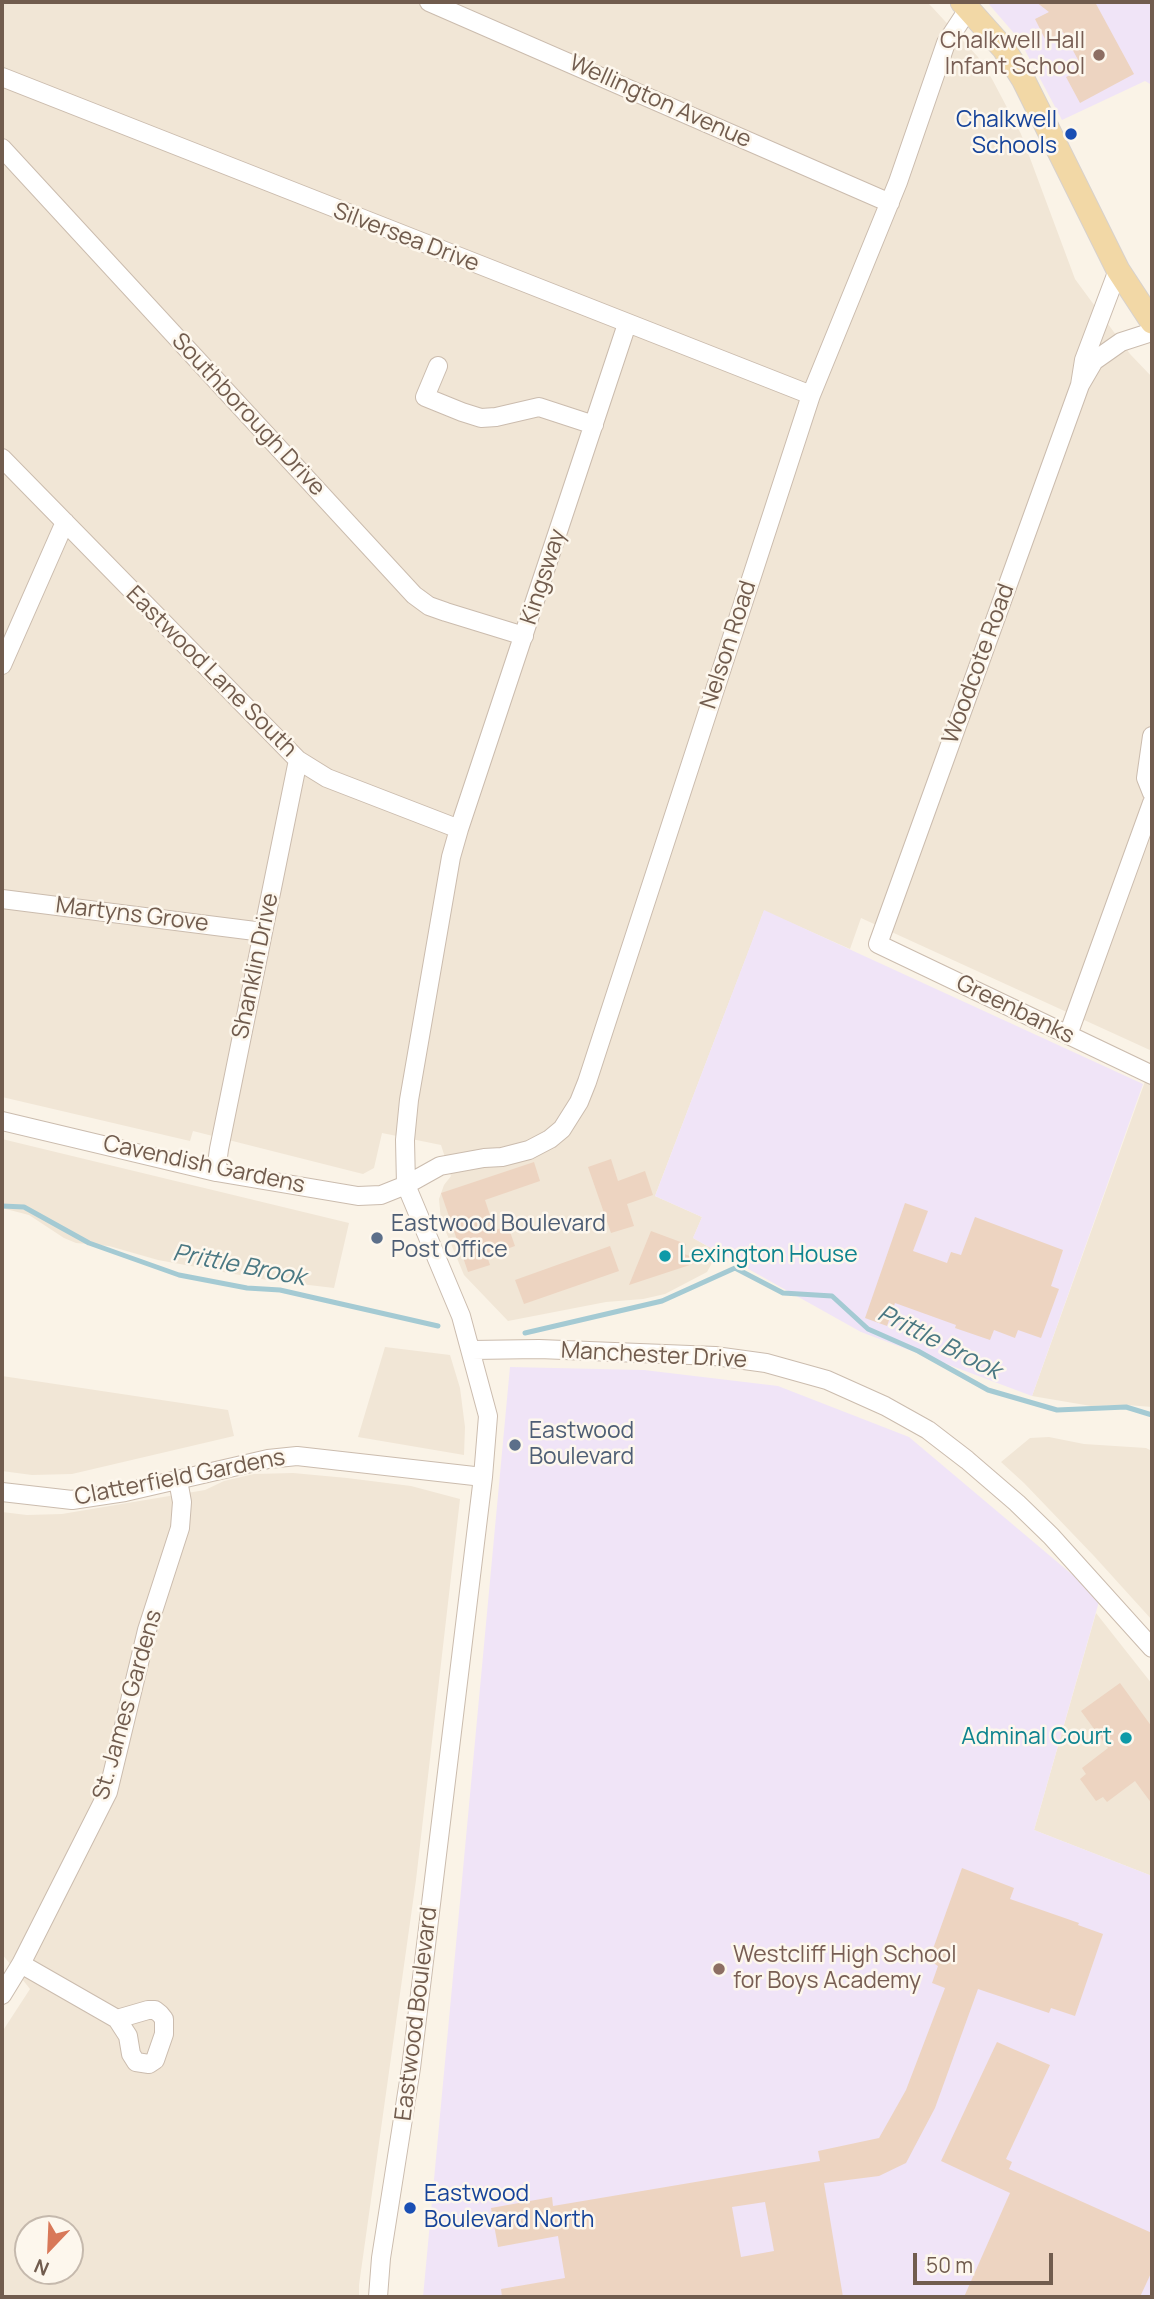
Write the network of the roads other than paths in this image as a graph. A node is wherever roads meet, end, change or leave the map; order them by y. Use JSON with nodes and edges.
{"nodes":[{"id":1,"x":429,"y":2,"type":"edge"},
{"id":2,"x":966,"y":5,"type":"edge"},
{"id":3,"x":2,"y":78,"type":"edge"},
{"id":4,"x":2,"y":148,"type":"edge"},
{"id":5,"x":890,"y":203,"type":"junction"},
{"id":6,"x":1118,"y":270,"type":"junction"},
{"id":7,"x":1151,"y":320,"type":"edge"},
{"id":8,"x":626,"y":324,"type":"junction"},
{"id":9,"x":438,"y":366,"type":"dead end"},
{"id":10,"x":1080,"y":385,"type":"junction"},
{"id":11,"x":811,"y":395,"type":"junction"},
{"id":12,"x":594,"y":425,"type":"junction"},
{"id":13,"x":2,"y":458,"type":"edge"},
{"id":14,"x":65,"y":522,"type":"junction"},
{"id":15,"x":524,"y":636,"type":"junction"},
{"id":16,"x":2,"y":664,"type":"edge"},
{"id":17,"x":1152,"y":737,"type":"edge"},
{"id":18,"x":298,"y":760,"type":"junction"},
{"id":19,"x":1152,"y":793,"type":"edge"},
{"id":20,"x":1152,"y":803,"type":"edge"},
{"id":21,"x":459,"y":829,"type":"junction"},
{"id":22,"x":2,"y":899,"type":"edge"},
{"id":23,"x":263,"y":932,"type":"junction"},
{"id":24,"x":878,"y":944,"type":"joint"},
{"id":25,"x":1068,"y":1035,"type":"junction"},
{"id":26,"x":1152,"y":1075,"type":"edge"},
{"id":27,"x":2,"y":1121,"type":"edge"},
{"id":28,"x":216,"y":1172,"type":"junction"},
{"id":29,"x":406,"y":1185,"type":"junction"},
{"id":30,"x":472,"y":1350,"type":"junction"},
{"id":31,"x":483,"y":1477,"type":"junction"},
{"id":32,"x":178,"y":1480,"type":"junction"},
{"id":33,"x":2,"y":1492,"type":"edge"},
{"id":34,"x":1152,"y":1648,"type":"edge"},
{"id":35,"x":21,"y":1964,"type":"junction"},
{"id":36,"x":2,"y":1995,"type":"edge"},
{"id":37,"x":117,"y":2019,"type":"dead end"},
{"id":38,"x":378,"y":2297,"type":"edge"}],
"edges":[{"from":1,"to":5,"type":"street","name":"Wellington Avenue"},
{"from":2,"to":5,"type":"street","name":"Nelson Road"},
{"from":2,"to":6,"type":"main road"},
{"from":3,"to":8,"type":"street","name":"Silversea Drive"},
{"from":4,"to":15,"type":"street","name":"Southborough Drive"},
{"from":5,"to":11,"type":"street","name":"Nelson Road"},
{"from":6,"to":7,"type":"main road"},
{"from":6,"to":10,"type":"street","name":"Woodcote Road"},
{"from":7,"to":10,"type":"street","name":"Woodcote Road"},
{"from":8,"to":11,"type":"street","name":"Silversea Drive"},
{"from":8,"to":12,"type":"street","name":"Kingsway"},
{"from":9,"to":12,"type":"street"},
{"from":10,"to":24,"type":"street","name":"Woodcote Road"},
{"from":11,"to":29,"type":"street","name":"Nelson Road"},
{"from":12,"to":15,"type":"street","name":"Kingsway"},
{"from":13,"to":14,"type":"street","name":"Eastwood Lane South"},
{"from":14,"to":16,"type":"street"},
{"from":14,"to":18,"type":"street","name":"Eastwood Lane South"},
{"from":15,"to":21,"type":"street","name":"Kingsway"},
{"from":17,"to":19,"type":"street"},
{"from":18,"to":21,"type":"street","name":"Eastwood Lane South"},
{"from":18,"to":23,"type":"street","name":"Shanklin Drive"},
{"from":20,"to":25,"type":"street"},
{"from":21,"to":29,"type":"street","name":"Eastwood Boulevard"},
{"from":22,"to":23,"type":"street","name":"Martyns Grove"},
{"from":23,"to":28,"type":"street","name":"Shanklin Drive"},
{"from":24,"to":25,"type":"street","name":"Greenbanks"},
{"from":25,"to":26,"type":"street","name":"Greenbanks"},
{"from":27,"to":28,"type":"street","name":"Cavendish Gardens"},
{"from":28,"to":29,"type":"street","name":"Cavendish Gardens"},
{"from":29,"to":30,"type":"street","name":"Eastwood Boulevard"},
{"from":30,"to":31,"type":"street","name":"Eastwood Boulevard"},
{"from":30,"to":34,"type":"street","name":"Manchester Drive"},
{"from":31,"to":32,"type":"street","name":"Clatterfield Gardens"},
{"from":31,"to":38,"type":"street","name":"Eastwood Boulevard"},
{"from":32,"to":33,"type":"street","name":"Clatterfield Gardens"},
{"from":32,"to":35,"type":"street","name":"St. James Gardens"},
{"from":35,"to":36,"type":"street","name":"St. James Gardens"},
{"from":35,"to":37,"type":"street"}]}
